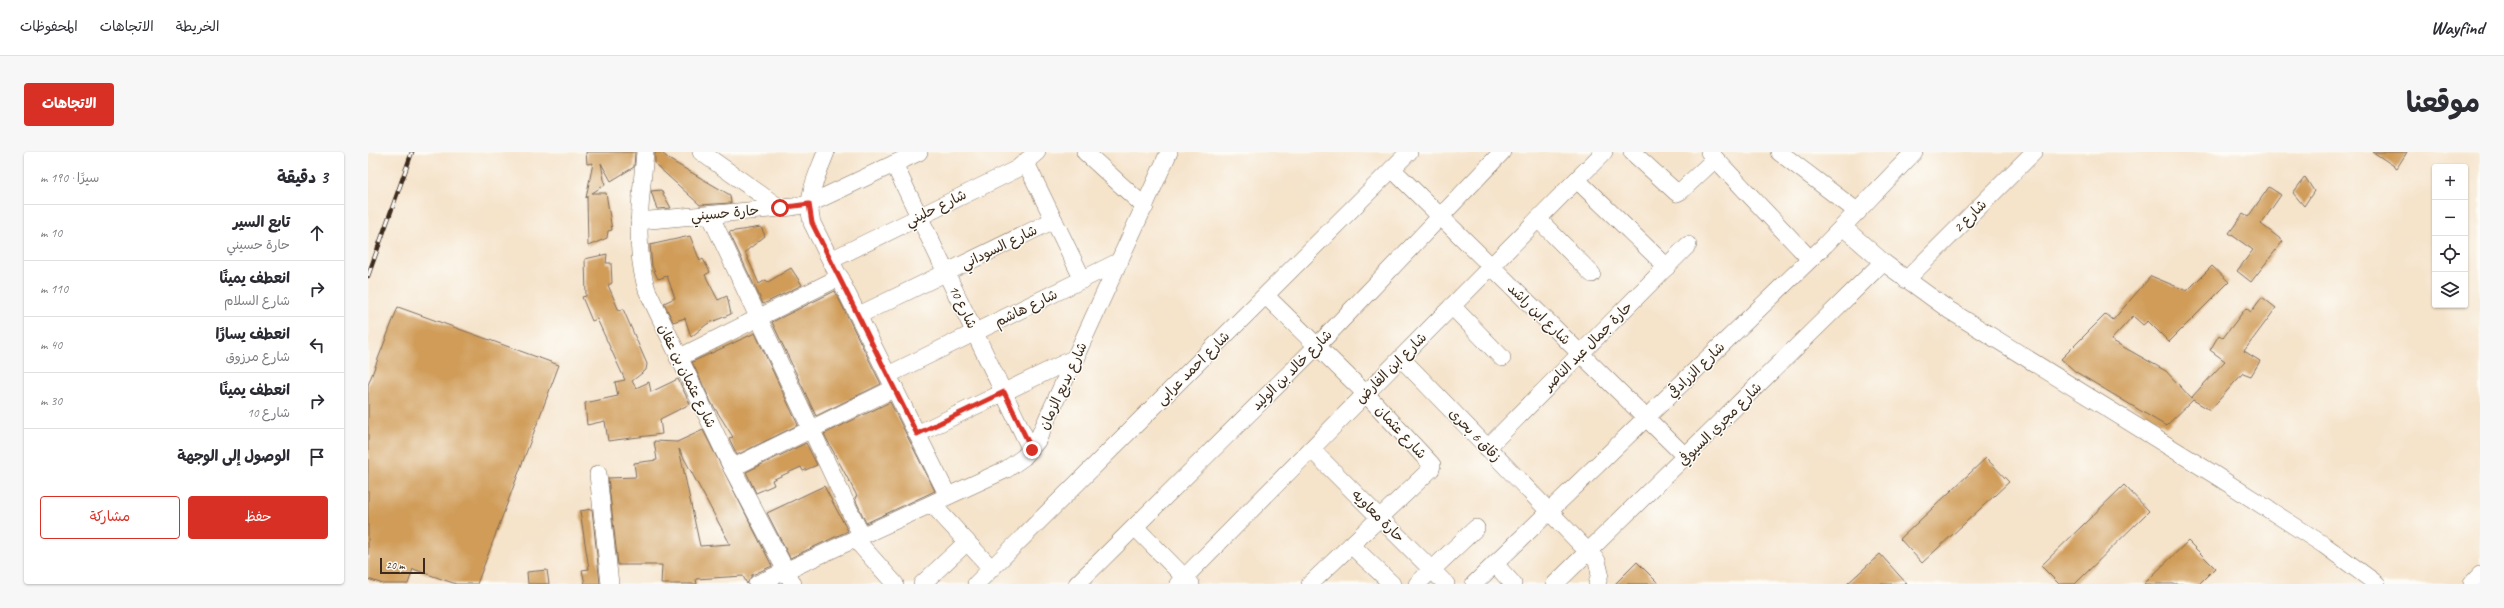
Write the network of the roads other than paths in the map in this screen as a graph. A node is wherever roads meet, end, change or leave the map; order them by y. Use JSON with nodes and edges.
{"nodes":[{"id":1,"x":645,"y":152,"type":"edge"},
{"id":2,"x":701,"y":152,"type":"edge"},
{"id":3,"x":826,"y":152,"type":"edge"},
{"id":4,"x":919,"y":152,"type":"edge"},
{"id":5,"x":1085,"y":152,"type":"edge"},
{"id":6,"x":1409,"y":152,"type":"edge"},
{"id":7,"x":1502,"y":152,"type":"edge"},
{"id":8,"x":1604,"y":152,"type":"edge"},
{"id":9,"x":1632,"y":152,"type":"edge"},
{"id":10,"x":1779,"y":152,"type":"edge"},
{"id":11,"x":1914,"y":152,"type":"edge"},
{"id":12,"x":2034,"y":152,"type":"edge"},
{"id":13,"x":1165,"y":154,"type":"edge"},
{"id":14,"x":1712,"y":155,"type":"edge"},
{"id":15,"x":1031,"y":158,"type":"edge"},
{"id":16,"x":894,"y":164,"type":"junction"},
{"id":17,"x":1392,"y":169,"type":"junction"},
{"id":18,"x":1577,"y":180,"type":"junction"},
{"id":19,"x":809,"y":204,"type":"junction"},
{"id":20,"x":1145,"y":207,"type":"junction"},
{"id":21,"x":780,"y":208,"type":"junction"},
{"id":22,"x":1858,"y":212,"type":"junction"},
{"id":23,"x":710,"y":215,"type":"junction"},
{"id":24,"x":919,"y":216,"type":"junction"},
{"id":25,"x":1439,"y":216,"type":"junction"},
{"id":26,"x":1538,"y":219,"type":"junction"},
{"id":27,"x":1054,"y":220,"type":"junction"},
{"id":28,"x":639,"y":221,"type":"junction"},
{"id":29,"x":1843,"y":227,"type":"junction"},
{"id":30,"x":1688,"y":245,"type":"dead end"},
{"id":31,"x":1810,"y":259,"type":"junction"},
{"id":32,"x":831,"y":260,"type":"junction"},
{"id":33,"x":1120,"y":261,"type":"junction"},
{"id":34,"x":1883,"y":262,"type":"junction"},
{"id":35,"x":1491,"y":267,"type":"junction"},
{"id":36,"x":1667,"y":267,"type":"junction"},
{"id":37,"x":946,"y":273,"type":"junction"},
{"id":38,"x":1592,"y":274,"type":"dead end"},
{"id":39,"x":840,"y":277,"type":"junction"},
{"id":40,"x":1083,"y":280,"type":"junction"},
{"id":41,"x":1906,"y":280,"type":"junction"},
{"id":42,"x":1266,"y":296,"type":"junction"},
{"id":43,"x":1452,"y":306,"type":"junction"},
{"id":44,"x":859,"y":316,"type":"junction"},
{"id":45,"x":758,"y":318,"type":"junction"},
{"id":46,"x":975,"y":332,"type":"junction"},
{"id":47,"x":1317,"y":346,"type":"junction"},
{"id":48,"x":1580,"y":354,"type":"junction"},
{"id":49,"x":1077,"y":357,"type":"junction"},
{"id":50,"x":678,"y":358,"type":"junction"},
{"id":51,"x":1401,"y":358,"type":"junction"},
{"id":52,"x":1502,"y":358,"type":"dead end"},
{"id":53,"x":891,"y":381,"type":"junction"},
{"id":54,"x":1004,"y":392,"type":"junction"},
{"id":55,"x":1366,"y":394,"type":"junction"},
{"id":56,"x":1646,"y":418,"type":"junction"},
{"id":57,"x":811,"y":429,"type":"junction"},
{"id":58,"x":917,"y":434,"type":"junction"},
{"id":59,"x":1487,"y":448,"type":"junction"},
{"id":60,"x":1311,"y":449,"type":"junction"},
{"id":61,"x":1032,"y":450,"type":"junction"},
{"id":62,"x":1686,"y":457,"type":"junction"},
{"id":63,"x":732,"y":468,"type":"junction"},
{"id":64,"x":598,"y":474,"type":"dead end"},
{"id":65,"x":948,"y":496,"type":"junction"},
{"id":66,"x":932,"y":504,"type":"junction"},
{"id":67,"x":1549,"y":512,"type":"junction"},
{"id":68,"x":1380,"y":518,"type":"junction"},
{"id":69,"x":1135,"y":527,"type":"junction"},
{"id":70,"x":1476,"y":528,"type":"dead end"},
{"id":71,"x":859,"y":538,"type":"junction"},
{"id":72,"x":967,"y":542,"type":"junction"},
{"id":73,"x":1351,"y":545,"type":"junction"},
{"id":74,"x":1588,"y":552,"type":"junction"},
{"id":75,"x":1494,"y":564,"type":"junction"},
{"id":76,"x":991,"y":568,"type":"junction"},
{"id":77,"x":1432,"y":570,"type":"junction"},
{"id":78,"x":2480,"y":575,"type":"edge"},
{"id":79,"x":789,"y":577,"type":"edge"},
{"id":80,"x":1184,"y":582,"type":"edge"},
{"id":81,"x":1388,"y":583,"type":"edge"},
{"id":82,"x":610,"y":584,"type":"edge"},
{"id":83,"x":757,"y":584,"type":"edge"},
{"id":84,"x":895,"y":584,"type":"edge"},
{"id":85,"x":922,"y":584,"type":"edge"},
{"id":86,"x":976,"y":584,"type":"edge"},
{"id":87,"x":1078,"y":584,"type":"edge"},
{"id":88,"x":1310,"y":584,"type":"edge"},
{"id":89,"x":1417,"y":584,"type":"edge"},
{"id":90,"x":1446,"y":584,"type":"edge"},
{"id":91,"x":1474,"y":584,"type":"edge"},
{"id":92,"x":1513,"y":584,"type":"edge"},
{"id":93,"x":1555,"y":584,"type":"edge"},
{"id":94,"x":1597,"y":584,"type":"edge"},
{"id":95,"x":2377,"y":584,"type":"edge"},
{"id":96,"x":2472,"y":584,"type":"edge"}],
"edges":[{"from":1,"to":28,"type":"street","name":"شارع عثمان بن عفان"},
{"from":2,"to":21,"type":"street"},
{"from":3,"to":19,"type":"street"},
{"from":4,"to":16,"type":"street","name":"حارة حسيني"},
{"from":5,"to":20,"type":"street"},
{"from":6,"to":17,"type":"street","name":"شارع احمد عرابى"},
{"from":7,"to":25,"type":"street","name":"شارع خالد بن الوليد"},
{"from":8,"to":18,"type":"street","name":"شارع ابن الفارض"},
{"from":9,"to":14,"type":"street"},
{"from":10,"to":22,"type":"street"},
{"from":11,"to":22,"type":"street","name":"شارع الزرادقي"},
{"from":12,"to":41,"type":"street","name":"شارع 2"},
{"from":13,"to":20,"type":"street","name":"شارع بديع الزمان"},
{"from":14,"to":31,"type":"street"},
{"from":15,"to":24,"type":"street","name":"شارع حليني"},
{"from":15,"to":27,"type":"street"},
{"from":16,"to":19,"type":"street","name":"حارة حسيني"},
{"from":16,"to":24,"type":"street","name":"شارع 10"},
{"from":17,"to":25,"type":"street","name":"شارع ابن راشد"},
{"from":17,"to":42,"type":"street","name":"شارع احمد عرابى"},
{"from":18,"to":26,"type":"street","name":"شارع ابن الفارض"},
{"from":18,"to":36,"type":"street"},
{"from":19,"to":21,"type":"street","name":"حارة حسيني"},
{"from":19,"to":32,"type":"street"},
{"from":20,"to":33,"type":"street","name":"شارع بديع الزمان"},
{"from":21,"to":23,"type":"street","name":"حارة حسيني"},
{"from":22,"to":29,"type":"street","name":"شارع الزرادقي"},
{"from":23,"to":28,"type":"street","name":"حارة حسيني"},
{"from":23,"to":45,"type":"street"},
{"from":24,"to":32,"type":"street","name":"شارع حليني"},
{"from":24,"to":37,"type":"street","name":"شارع 10"},
{"from":25,"to":35,"type":"street","name":"شارع ابن راشد"},
{"from":25,"to":47,"type":"street","name":"شارع خالد بن الوليد"},
{"from":26,"to":35,"type":"street","name":"شارع ابن الفارض"},
{"from":26,"to":38,"type":"street"},
{"from":27,"to":37,"type":"street","name":"شارع السوداني"},
{"from":27,"to":40,"type":"street"},
{"from":28,"to":50,"type":"street","name":"شارع عثمان بن عفان"},
{"from":29,"to":31,"type":"street","name":"شارع الزرادقي"},
{"from":29,"to":34,"type":"street"},
{"from":30,"to":36,"type":"street","name":"حارة جمال عبد الناصر"},
{"from":31,"to":56,"type":"street","name":"شارع الزرادقي"},
{"from":32,"to":39,"type":"street"},
{"from":33,"to":40,"type":"street","name":"شارع هاشم"},
{"from":33,"to":49,"type":"street","name":"شارع بديع الزمان"},
{"from":34,"to":41,"type":"street"},
{"from":34,"to":62,"type":"street","name":"شارع مجري السيوفي"},
{"from":35,"to":43,"type":"street","name":"شارع ابن الفارض"},
{"from":35,"to":48,"type":"street","name":"شارع ابن راشد"},
{"from":36,"to":48,"type":"street","name":"حارة جمال عبد الناصر"},
{"from":37,"to":44,"type":"street","name":"شارع السوداني"},
{"from":37,"to":46,"type":"street","name":"شارع 10"},
{"from":39,"to":44,"type":"street"},
{"from":39,"to":45,"type":"street"},
{"from":40,"to":46,"type":"street","name":"شارع هاشم"},
{"from":41,"to":95,"type":"street"},
{"from":42,"to":47,"type":"street","name":"شارع عثمان"},
{"from":42,"to":76,"type":"street","name":"شارع احمد عرابى"},
{"from":43,"to":51,"type":"street","name":"شارع ابن الفارض"},
{"from":43,"to":52,"type":"street"},
{"from":44,"to":53,"type":"street"},
{"from":45,"to":50,"type":"street"},
{"from":45,"to":57,"type":"street"},
{"from":46,"to":53,"type":"street","name":"شارع هاشم"},
{"from":46,"to":54,"type":"street","name":"شارع 10"},
{"from":47,"to":55,"type":"street","name":"شارع عثمان"},
{"from":47,"to":69,"type":"street","name":"شارع خالد بن الوليد"},
{"from":48,"to":56,"type":"street","name":"شارع ابن راشد"},
{"from":48,"to":59,"type":"street","name":"حارة جمال عبد الناصر"},
{"from":49,"to":54,"type":"street"},
{"from":49,"to":61,"type":"street","name":"شارع بديع الزمان"},
{"from":50,"to":63,"type":"street","name":"شارع عثمان بن عفان"},
{"from":51,"to":55,"type":"street","name":"شارع ابن الفارض"},
{"from":51,"to":59,"type":"street","name":"زقاق 6 بحرى"},
{"from":53,"to":57,"type":"street","name":"شارع هاشم"},
{"from":53,"to":58,"type":"street"},
{"from":54,"to":58,"type":"street"},
{"from":54,"to":61,"type":"street","name":"شارع 10"},
{"from":55,"to":60,"type":"street","name":"شارع ابن الفارض"},
{"from":55,"to":68,"type":"street","name":"شارع عثمان"},
{"from":56,"to":62,"type":"street","name":"شارع ابن راشد"},
{"from":56,"to":67,"type":"street","name":"شارع الزرادقي"},
{"from":57,"to":63,"type":"street","name":"شارع هاشم"},
{"from":57,"to":71,"type":"street"},
{"from":58,"to":65,"type":"street"},
{"from":59,"to":67,"type":"street","name":"زقاق 6 بحرى"},
{"from":60,"to":68,"type":"street","name":"حارة معاويه"},
{"from":60,"to":80,"type":"street","name":"شارع ابن الفارض"},
{"from":61,"to":65,"type":"street","name":"شارع بديع الزمان"},
{"from":62,"to":74,"type":"street","name":"شارع مجري السيوفي"},
{"from":63,"to":79,"type":"street","name":"شارع عثمان بن عفان"},
{"from":64,"to":82,"type":"street"},
{"from":65,"to":66,"type":"street","name":"شارع بديع الزمان"},
{"from":66,"to":71,"type":"street","name":"شارع بديع الزمان"},
{"from":66,"to":72,"type":"street"},
{"from":67,"to":74,"type":"street","name":"زقاق 6 بحرى"},
{"from":67,"to":75,"type":"street","name":"شارع الزرادقي"},
{"from":68,"to":73,"type":"street","name":"شارع عثمان"},
{"from":68,"to":77,"type":"street","name":"حارة معاويه"},
{"from":69,"to":80,"type":"street"},
{"from":69,"to":87,"type":"street","name":"شارع خالد بن الوليد"},
{"from":70,"to":77,"type":"street"},
{"from":71,"to":79,"type":"street","name":"شارع بديع الزمان"},
{"from":71,"to":84,"type":"street"},
{"from":72,"to":76,"type":"street"},
{"from":72,"to":85,"type":"street"},
{"from":73,"to":81,"type":"street"},
{"from":73,"to":88,"type":"street","name":"شارع عثمان"},
{"from":74,"to":93,"type":"street","name":"شارع مجري السيوفي"},
{"from":74,"to":94,"type":"street","name":"زقاق 6 بحرى"},
{"from":75,"to":91,"type":"street","name":"شارع الزرادقي"},
{"from":75,"to":92,"type":"street"},
{"from":76,"to":86,"type":"street","name":"شارع احمد عرابى"},
{"from":77,"to":89,"type":"street"},
{"from":77,"to":90,"type":"street","name":"حارة معاويه"},
{"from":78,"to":96,"type":"street"},
{"from":79,"to":83,"type":"street","name":"شارع بديع الزمان"}]}
